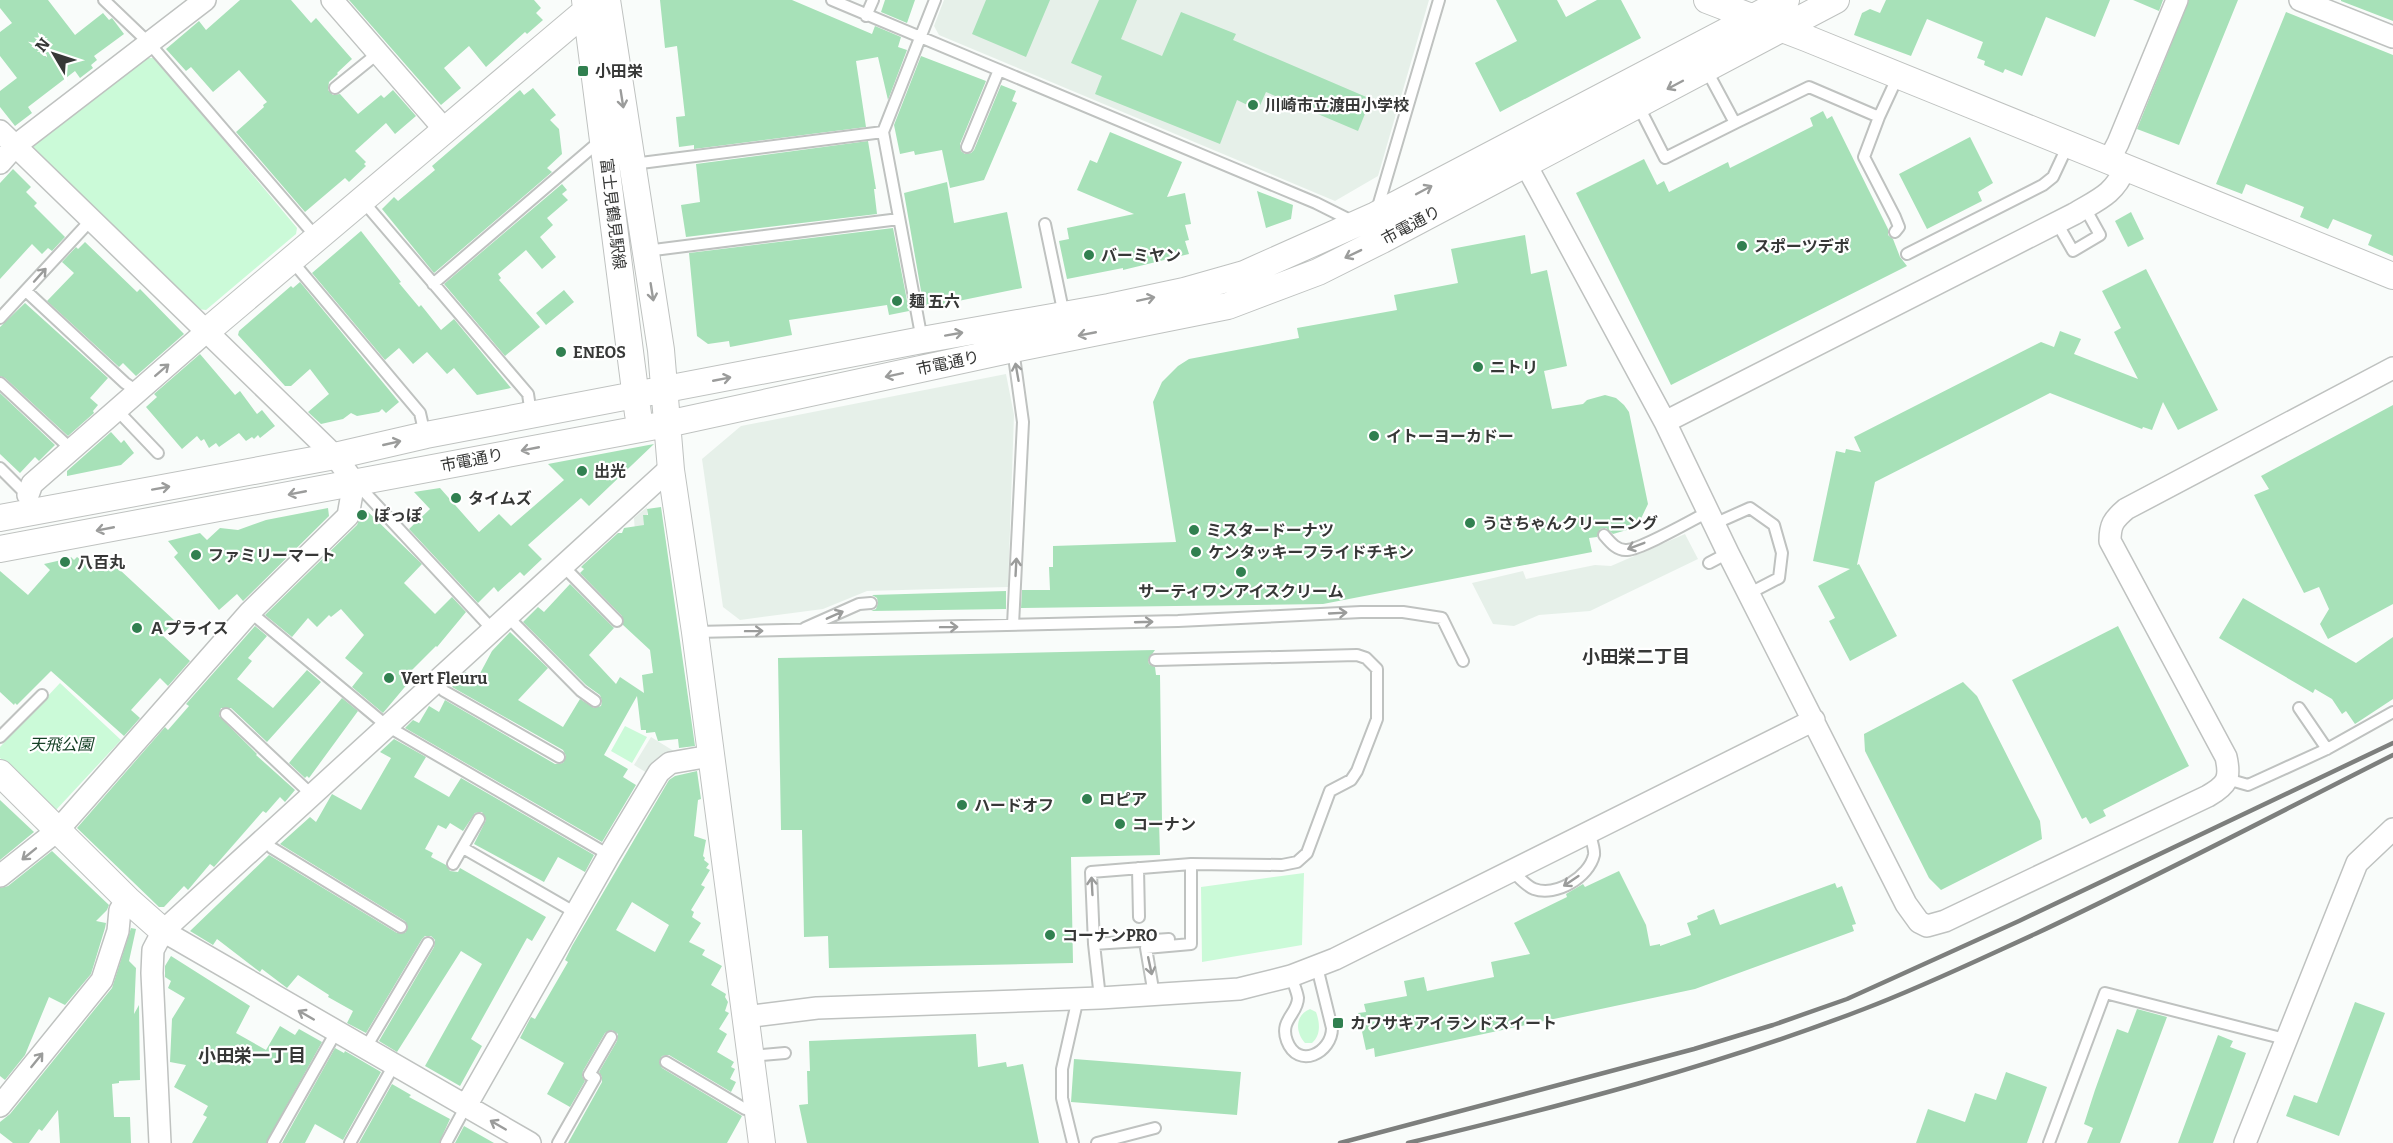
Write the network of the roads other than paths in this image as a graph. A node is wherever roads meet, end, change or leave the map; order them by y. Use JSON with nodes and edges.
{"nodes":[{"id":1,"x":104,"y":0,"type":"edge"},
{"id":2,"x":205,"y":0,"type":"edge"},
{"id":3,"x":332,"y":0,"type":"edge"},
{"id":4,"x":832,"y":0,"type":"edge"},
{"id":5,"x":873,"y":0,"type":"edge"},
{"id":6,"x":935,"y":0,"type":"edge"},
{"id":7,"x":1439,"y":0,"type":"edge"},
{"id":8,"x":1707,"y":0,"type":"edge"},
{"id":9,"x":1786,"y":0,"type":"edge"},
{"id":10,"x":1836,"y":0,"type":"edge"},
{"id":11,"x":2177,"y":0,"type":"edge"},
{"id":12,"x":2300,"y":0,"type":"edge"},
{"id":13,"x":594,"y":3,"type":"edge"},
{"id":14,"x":866,"y":16,"type":"junction"},
{"id":15,"x":1753,"y":17,"type":"junction"},
{"id":16,"x":1782,"y":28,"type":"junction"},
{"id":17,"x":2393,"y":37,"type":"edge"},
{"id":18,"x":919,"y":38,"type":"junction"},
{"id":19,"x":149,"y":43,"type":"junction"},
{"id":20,"x":377,"y":54,"type":"junction"},
{"id":21,"x":1706,"y":69,"type":"junction"},
{"id":22,"x":999,"y":70,"type":"junction"},
{"id":23,"x":1898,"y":75,"type":"junction"},
{"id":24,"x":335,"y":88,"type":"dead end"},
{"id":25,"x":1638,"y":105,"type":"junction"},
{"id":26,"x":1879,"y":117,"type":"junction"},
{"id":27,"x":1735,"y":123,"type":"junction"},
{"id":28,"x":445,"y":130,"type":"junction"},
{"id":29,"x":0,"y":131,"type":"edge"},
{"id":30,"x":883,"y":132,"type":"junction"},
{"id":31,"x":603,"y":138,"type":"junction"},
{"id":32,"x":2068,"y":145,"type":"junction"},
{"id":33,"x":15,"y":146,"type":"junction"},
{"id":34,"x":967,"y":147,"type":"dead end"},
{"id":35,"x":0,"y":163,"type":"edge"},
{"id":36,"x":631,"y":164,"type":"junction"},
{"id":37,"x":1526,"y":165,"type":"junction"},
{"id":38,"x":2116,"y":165,"type":"junction"},
{"id":39,"x":362,"y":200,"type":"junction"},
{"id":40,"x":2085,"y":208,"type":"junction"},
{"id":41,"x":899,"y":219,"type":"junction"},
{"id":42,"x":1366,"y":219,"type":"junction"},
{"id":43,"x":91,"y":220,"type":"junction"},
{"id":44,"x":2057,"y":223,"type":"junction"},
{"id":45,"x":1045,"y":224,"type":"dead end"},
{"id":46,"x":1895,"y":232,"type":"dead end"},
{"id":47,"x":317,"y":238,"type":"junction"},
{"id":48,"x":645,"y":251,"type":"junction"},
{"id":49,"x":1907,"y":254,"type":"dead end"},
{"id":50,"x":291,"y":260,"type":"junction"},
{"id":51,"x":2393,"y":276,"type":"edge"},
{"id":52,"x":433,"y":284,"type":"junction"},
{"id":53,"x":26,"y":291,"type":"junction"},
{"id":54,"x":1064,"y":315,"type":"junction"},
{"id":55,"x":0,"y":318,"type":"edge"},
{"id":56,"x":207,"y":331,"type":"junction"},
{"id":57,"x":922,"y":340,"type":"junction"},
{"id":58,"x":1013,"y":349,"type":"junction"},
{"id":59,"x":2393,"y":368,"type":"edge"},
{"id":60,"x":0,"y":383,"type":"edge"},
{"id":61,"x":137,"y":391,"type":"junction"},
{"id":62,"x":664,"y":391,"type":"junction"},
{"id":63,"x":636,"y":396,"type":"junction"},
{"id":64,"x":116,"y":409,"type":"junction"},
{"id":65,"x":532,"y":415,"type":"junction"},
{"id":66,"x":1665,"y":422,"type":"junction"},
{"id":67,"x":667,"y":424,"type":"junction"},
{"id":68,"x":640,"y":429,"type":"junction"},
{"id":69,"x":426,"y":435,"type":"junction"},
{"id":70,"x":71,"y":449,"type":"junction"},
{"id":71,"x":158,"y":453,"type":"dead end"},
{"id":72,"x":335,"y":456,"type":"junction"},
{"id":73,"x":0,"y":468,"type":"edge"},
{"id":74,"x":671,"y":470,"type":"junction"},
{"id":75,"x":354,"y":482,"type":"junction"},
{"id":76,"x":32,"y":502,"type":"junction"},
{"id":77,"x":0,"y":518,"type":"edge"},
{"id":78,"x":1711,"y":518,"type":"junction"},
{"id":79,"x":1604,"y":535,"type":"dead end"},
{"id":80,"x":7,"y":546,"type":"edge"},
{"id":81,"x":562,"y":565,"type":"junction"},
{"id":82,"x":1748,"y":594,"type":"junction"},
{"id":83,"x":872,"y":603,"type":"dead end"},
{"id":84,"x":250,"y":612,"type":"junction"},
{"id":85,"x":617,"y":621,"type":"dead end"},
{"id":86,"x":500,"y":622,"type":"junction"},
{"id":87,"x":1013,"y":625,"type":"junction"},
{"id":88,"x":799,"y":631,"type":"junction"},
{"id":89,"x":695,"y":632,"type":"junction"},
{"id":90,"x":1155,"y":660,"type":"dead end"},
{"id":91,"x":1464,"y":661,"type":"dead end"},
{"id":92,"x":436,"y":682,"type":"junction"},
{"id":93,"x":42,"y":695,"type":"dead end"},
{"id":94,"x":595,"y":701,"type":"dead end"},
{"id":95,"x":2299,"y":708,"type":"dead end"},
{"id":96,"x":2393,"y":712,"type":"edge"},
{"id":97,"x":226,"y":714,"type":"dead end"},
{"id":98,"x":1814,"y":720,"type":"junction"},
{"id":99,"x":387,"y":726,"type":"junction"},
{"id":100,"x":0,"y":737,"type":"edge"},
{"id":101,"x":2327,"y":749,"type":"junction"},
{"id":102,"x":559,"y":756,"type":"dead end"},
{"id":103,"x":710,"y":756,"type":"junction"},
{"id":104,"x":0,"y":773,"type":"edge"},
{"id":105,"x":2227,"y":779,"type":"junction"},
{"id":106,"x":312,"y":795,"type":"junction"},
{"id":107,"x":479,"y":819,"type":"dead end"},
{"id":108,"x":2393,"y":829,"type":"edge"},
{"id":109,"x":57,"y":830,"type":"junction"},
{"id":110,"x":1589,"y":832,"type":"junction"},
{"id":111,"x":263,"y":839,"type":"junction"},
{"id":112,"x":463,"y":848,"type":"junction"},
{"id":113,"x":609,"y":855,"type":"junction"},
{"id":114,"x":453,"y":864,"type":"dead end"},
{"id":115,"x":1188,"y":864,"type":"junction"},
{"id":116,"x":1138,"y":868,"type":"junction"},
{"id":117,"x":1512,"y":871,"type":"junction"},
{"id":118,"x":0,"y":876,"type":"edge"},
{"id":119,"x":128,"y":900,"type":"junction"},
{"id":120,"x":576,"y":913,"type":"junction"},
{"id":121,"x":1139,"y":917,"type":"dead end"},
{"id":122,"x":401,"y":927,"type":"dead end"},
{"id":123,"x":163,"y":931,"type":"junction"},
{"id":124,"x":428,"y":943,"type":"dead end"},
{"id":125,"x":1094,"y":944,"type":"junction"},
{"id":126,"x":1317,"y":967,"type":"junction"},
{"id":127,"x":1291,"y":976,"type":"junction"},
{"id":128,"x":1154,"y":995,"type":"junction"},
{"id":129,"x":1078,"y":998,"type":"junction"},
{"id":130,"x":1100,"y":998,"type":"junction"},
{"id":131,"x":745,"y":1017,"type":"junction"},
{"id":132,"x":336,"y":1032,"type":"junction"},
{"id":133,"x":611,"y":1037,"type":"dead end"},
{"id":134,"x":2285,"y":1039,"type":"junction"},
{"id":135,"x":365,"y":1049,"type":"junction"},
{"id":136,"x":785,"y":1053,"type":"dead end"},
{"id":137,"x":750,"y":1056,"type":"junction"},
{"id":138,"x":666,"y":1062,"type":"dead end"},
{"id":139,"x":394,"y":1065,"type":"junction"},
{"id":140,"x":0,"y":1106,"type":"edge"},
{"id":141,"x":466,"y":1106,"type":"junction"},
{"id":142,"x":758,"y":1109,"type":"junction"},
{"id":143,"x":1155,"y":1128,"type":"dead end"},
{"id":144,"x":160,"y":1143,"type":"edge"},
{"id":145,"x":273,"y":1143,"type":"edge"},
{"id":146,"x":350,"y":1143,"type":"edge"},
{"id":147,"x":446,"y":1143,"type":"edge"},
{"id":148,"x":530,"y":1143,"type":"edge"},
{"id":149,"x":558,"y":1143,"type":"edge"},
{"id":150,"x":762,"y":1143,"type":"edge"},
{"id":151,"x":1073,"y":1143,"type":"edge"},
{"id":152,"x":1097,"y":1143,"type":"edge"},
{"id":153,"x":2049,"y":1143,"type":"edge"},
{"id":154,"x":2245,"y":1143,"type":"edge"}],
"edges":[{"from":1,"to":19,"type":"lane"},
{"from":2,"to":19,"type":"street"},
{"from":3,"to":20,"type":"street"},
{"from":4,"to":14,"type":"lane"},
{"from":5,"to":14,"type":"lane"},
{"from":6,"to":18,"type":"lane"},
{"from":7,"to":42,"type":"lane"},
{"from":8,"to":15,"type":"street"},
{"from":9,"to":15,"type":"street","name":"市電通り"},
{"from":10,"to":16,"type":"street","name":"市電通り"},
{"from":11,"to":38,"type":"street"},
{"from":12,"to":17,"type":"street"},
{"from":13,"to":28,"type":"street"},
{"from":13,"to":31,"type":"street","name":"富士見鶴見駅線"},
{"from":13,"to":36,"type":"street","name":"富士見鶴見駅線","one_way":true},
{"from":14,"to":18,"type":"lane"},
{"from":15,"to":16,"type":"street"},
{"from":42,"to":15,"type":"street","name":"市電通り","one_way":true},
{"from":16,"to":21,"type":"street","name":"市電通り"},
{"from":16,"to":23,"type":"street"},
{"from":18,"to":22,"type":"lane"},
{"from":18,"to":30,"type":"lane"},
{"from":19,"to":33,"type":"street"},
{"from":19,"to":47,"type":"lane"},
{"from":20,"to":24,"type":"lane"},
{"from":20,"to":28,"type":"street"},
{"from":21,"to":25,"type":"street","name":"市電通り","one_way":true},
{"from":21,"to":27,"type":"lane"},
{"from":22,"to":34,"type":"lane"},
{"from":22,"to":42,"type":"lane"},
{"from":23,"to":26,"type":"lane"},
{"from":23,"to":32,"type":"street"},
{"from":25,"to":27,"type":"lane"},
{"from":25,"to":37,"type":"street","name":"市電通り"},
{"from":26,"to":27,"type":"lane"},
{"from":26,"to":46,"type":"lane"},
{"from":28,"to":39,"type":"street"},
{"from":29,"to":33,"type":"street"},
{"from":30,"to":36,"type":"lane"},
{"from":30,"to":41,"type":"lane"},
{"from":31,"to":52,"type":"lane"},
{"from":31,"to":63,"type":"street","name":"富士見鶴見駅線"},
{"from":32,"to":38,"type":"street"},
{"from":32,"to":49,"type":"lane"},
{"from":33,"to":35,"type":"street"},
{"from":33,"to":43,"type":"street"},
{"from":36,"to":48,"type":"street","name":"富士見鶴見駅線"},
{"from":37,"to":58,"type":"street","name":"市電通り","one_way":true},
{"from":37,"to":66,"type":"street"},
{"from":38,"to":40,"type":"street"},
{"from":38,"to":51,"type":"street"},
{"from":39,"to":47,"type":"street"},
{"from":39,"to":52,"type":"lane"},
{"from":40,"to":44,"type":"street"},
{"from":40,"to":44,"type":"lane"},
{"from":41,"to":48,"type":"lane"},
{"from":41,"to":57,"type":"lane"},
{"from":54,"to":42,"type":"street","name":"市電通り","one_way":true},
{"from":53,"to":43,"type":"lane","one_way":true},
{"from":43,"to":56,"type":"street"},
{"from":44,"to":66,"type":"street"},
{"from":45,"to":54,"type":"lane"},
{"from":47,"to":50,"type":"street"},
{"from":48,"to":62,"type":"street","name":"富士見鶴見駅線","one_way":true},
{"from":50,"to":56,"type":"street"},
{"from":50,"to":69,"type":"lane"},
{"from":52,"to":65,"type":"lane"},
{"from":53,"to":55,"type":"lane"},
{"from":53,"to":61,"type":"lane"},
{"from":57,"to":54,"type":"street","name":"市電通り","one_way":true},
{"from":61,"to":56,"type":"street","one_way":true},
{"from":56,"to":72,"type":"street"},
{"from":62,"to":57,"type":"street","name":"市電通り","one_way":true},
{"from":58,"to":67,"type":"street","name":"市電通り","one_way":true},
{"from":87,"to":58,"type":"lane","one_way":true},
{"from":59,"to":105,"type":"street"},
{"from":60,"to":70,"type":"lane"},
{"from":61,"to":64,"type":"street"},
{"from":62,"to":63,"type":"street","name":"市電通り"},
{"from":62,"to":67,"type":"street","name":"富士見鶴見駅線"},
{"from":63,"to":65,"type":"street","name":"市電通り"},
{"from":63,"to":68,"type":"street","name":"富士見鶴見駅線"},
{"from":64,"to":70,"type":"street"},
{"from":64,"to":71,"type":"lane"},
{"from":65,"to":69,"type":"street","name":"市電通り"},
{"from":66,"to":78,"type":"street"},
{"from":67,"to":68,"type":"street","name":"市電通り"},
{"from":67,"to":74,"type":"street","name":"富士見鶴見駅線"},
{"from":68,"to":75,"type":"street","name":"市電通り","one_way":true},
{"from":72,"to":69,"type":"street","name":"市電通り","one_way":true},
{"from":70,"to":76,"type":"street"},
{"from":72,"to":75,"type":"street"},
{"from":76,"to":72,"type":"street","name":"市電通り","one_way":true},
{"from":73,"to":76,"type":"lane"},
{"from":74,"to":81,"type":"street"},
{"from":74,"to":89,"type":"street","name":"富士見鶴見駅線"},
{"from":75,"to":80,"type":"street","name":"市電通り","one_way":true},
{"from":75,"to":84,"type":"street"},
{"from":75,"to":86,"type":"lane"},
{"from":76,"to":77,"type":"street","name":"市電通り"},
{"from":78,"to":79,"type":"lane","one_way":true},
{"from":78,"to":82,"type":"street"},
{"from":78,"to":82,"type":"lane"},
{"from":81,"to":85,"type":"lane"},
{"from":81,"to":86,"type":"street"},
{"from":82,"to":98,"type":"street"},
{"from":88,"to":83,"type":"lane","one_way":true},
{"from":84,"to":99,"type":"lane"},
{"from":84,"to":109,"type":"street"},
{"from":86,"to":92,"type":"street"},
{"from":86,"to":94,"type":"lane"},
{"from":88,"to":87,"type":"lane","one_way":true},
{"from":87,"to":91,"type":"lane","one_way":true},
{"from":89,"to":88,"type":"lane","one_way":true},
{"from":89,"to":103,"type":"street","name":"富士見鶴見駅線"},
{"from":90,"to":115,"type":"lane"},
{"from":92,"to":99,"type":"street"},
{"from":92,"to":102,"type":"lane"},
{"from":93,"to":100,"type":"lane"},
{"from":95,"to":101,"type":"lane"},
{"from":96,"to":101,"type":"lane"},
{"from":97,"to":106,"type":"lane"},
{"from":98,"to":105,"type":"street"},
{"from":98,"to":110,"type":"street"},
{"from":99,"to":106,"type":"street"},
{"from":99,"to":113,"type":"lane"},
{"from":101,"to":105,"type":"lane"},
{"from":103,"to":113,"type":"street"},
{"from":103,"to":131,"type":"street","name":"富士見鶴見駅線"},
{"from":104,"to":109,"type":"street"},
{"from":106,"to":111,"type":"street"},
{"from":107,"to":112,"type":"lane"},
{"from":108,"to":134,"type":"street"},
{"from":109,"to":118,"type":"street","one_way":true},
{"from":109,"to":119,"type":"street"},
{"from":110,"to":117,"type":"street"},
{"from":110,"to":117,"type":"lane","one_way":true},
{"from":111,"to":122,"type":"lane"},
{"from":111,"to":123,"type":"street"},
{"from":112,"to":114,"type":"lane"},
{"from":112,"to":120,"type":"lane"},
{"from":113,"to":120,"type":"street"},
{"from":115,"to":116,"type":"lane"},
{"from":115,"to":125,"type":"lane"},
{"from":115,"to":128,"type":"lane","one_way":true},
{"from":116,"to":121,"type":"lane"},
{"from":125,"to":116,"type":"lane","one_way":true},
{"from":117,"to":126,"type":"street"},
{"from":119,"to":123,"type":"street"},
{"from":140,"to":119,"type":"street","one_way":true},
{"from":120,"to":141,"type":"street"},
{"from":132,"to":123,"type":"street","one_way":true},
{"from":123,"to":144,"type":"street"},
{"from":124,"to":135,"type":"lane"},
{"from":125,"to":130,"type":"lane"},
{"from":126,"to":127,"type":"street"},
{"from":126,"to":127,"type":"lane"},
{"from":127,"to":128,"type":"street"},
{"from":128,"to":130,"type":"street"},
{"from":129,"to":130,"type":"street"},
{"from":129,"to":131,"type":"street"},
{"from":129,"to":151,"type":"lane"},
{"from":131,"to":137,"type":"street","name":"富士見鶴見駅線"},
{"from":132,"to":135,"type":"street"},
{"from":132,"to":145,"type":"lane"},
{"from":133,"to":149,"type":"lane"},
{"from":134,"to":153,"type":"lane"},
{"from":134,"to":154,"type":"street"},
{"from":135,"to":139,"type":"street"},
{"from":136,"to":137,"type":"lane"},
{"from":137,"to":142,"type":"street","name":"富士見鶴見駅線"},
{"from":138,"to":142,"type":"lane"},
{"from":139,"to":141,"type":"street"},
{"from":139,"to":146,"type":"lane"},
{"from":141,"to":147,"type":"lane"},
{"from":148,"to":141,"type":"street","one_way":true},
{"from":142,"to":150,"type":"street","name":"富士見鶴見駅線"},
{"from":143,"to":152,"type":"lane"}]}
